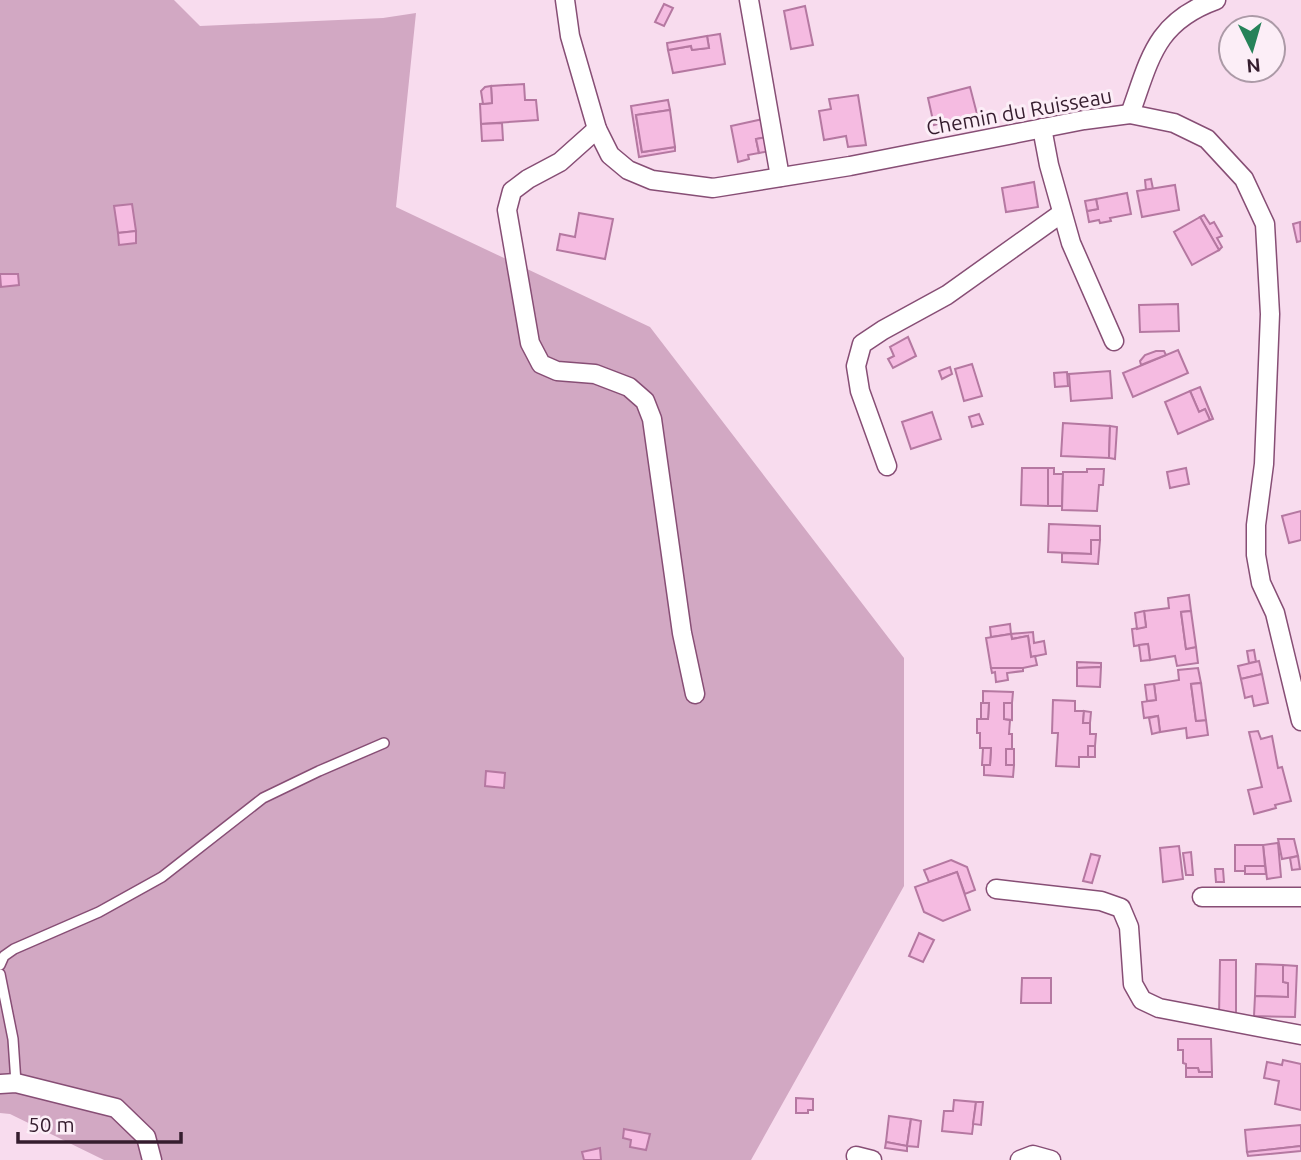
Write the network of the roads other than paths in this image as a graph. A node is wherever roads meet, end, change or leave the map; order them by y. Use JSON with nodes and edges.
{"nodes":[{"id":1,"x":565,"y":0,"type":"edge"},
{"id":2,"x":749,"y":0,"type":"edge"},
{"id":3,"x":1216,"y":0,"type":"edge"},
{"id":4,"x":1130,"y":114,"type":"junction"},
{"id":5,"x":1042,"y":128,"type":"junction"},
{"id":6,"x":597,"y":129,"type":"junction"},
{"id":7,"x":780,"y":177,"type":"junction"},
{"id":8,"x":1062,"y":213,"type":"junction"},
{"id":9,"x":1114,"y":341,"type":"dead end"},
{"id":10,"x":887,"y":467,"type":"dead end"},
{"id":11,"x":695,"y":694,"type":"dead end"},
{"id":12,"x":1301,"y":721,"type":"edge"},
{"id":13,"x":384,"y":743,"type":"dead end"},
{"id":14,"x":996,"y":889,"type":"dead end"},
{"id":15,"x":1202,"y":897,"type":"dead end"},
{"id":16,"x":1301,"y":897,"type":"edge"},
{"id":17,"x":0,"y":964,"type":"edge"},
{"id":18,"x":0,"y":974,"type":"edge"},
{"id":19,"x":1301,"y":1035,"type":"edge"},
{"id":20,"x":8,"y":1084,"type":"edge"},
{"id":21,"x":152,"y":1160,"type":"edge"},
{"id":22,"x":1020,"y":1160,"type":"edge"},
{"id":23,"x":1051,"y":1160,"type":"edge"}],
"edges":[{"from":1,"to":6,"type":"street","name":"Chemin du Ruisseau"},
{"from":2,"to":7,"type":"street"},
{"from":3,"to":4,"type":"street"},
{"from":4,"to":5,"type":"street","name":"Chemin du Ruisseau"},
{"from":4,"to":12,"type":"street","name":"Chemin du Ruisseau"},
{"from":5,"to":7,"type":"street","name":"Chemin du Ruisseau"},
{"from":5,"to":8,"type":"street"},
{"from":6,"to":7,"type":"street","name":"Chemin du Ruisseau"},
{"from":6,"to":11,"type":"street"},
{"from":8,"to":9,"type":"street"},
{"from":8,"to":10,"type":"street"},
{"from":13,"to":17,"type":"lane"},
{"from":14,"to":19,"type":"street"},
{"from":15,"to":16,"type":"street"},
{"from":18,"to":20,"type":"lane"},
{"from":20,"to":21,"type":"street"},
{"from":22,"to":23,"type":"street"}]}
